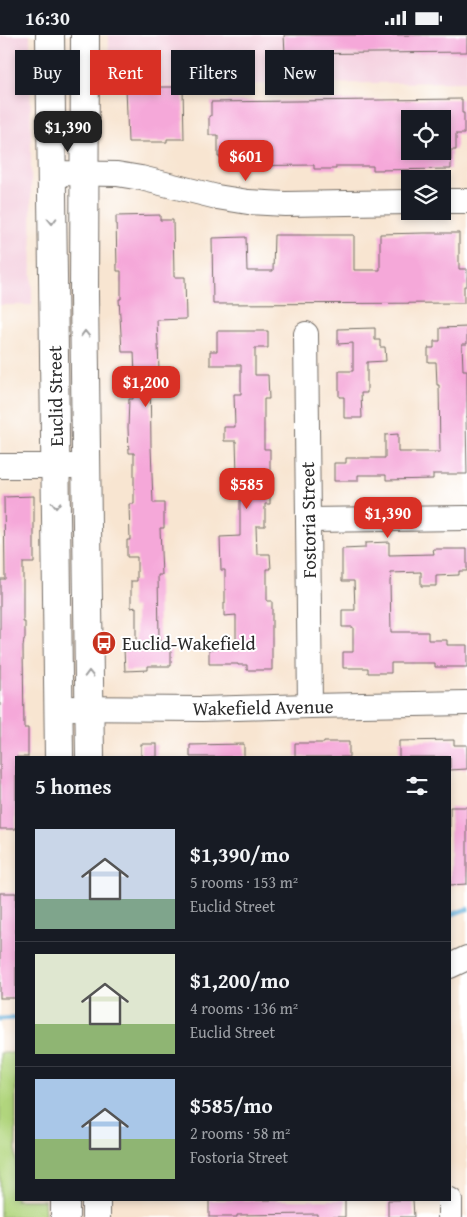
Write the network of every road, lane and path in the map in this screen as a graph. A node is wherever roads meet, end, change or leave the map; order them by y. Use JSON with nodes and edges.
{"nodes":[{"id":1,"x":50,"y":35,"type":"edge"},
{"id":2,"x":84,"y":35,"type":"edge"},
{"id":3,"x":52,"y":173,"type":"junction"},
{"id":4,"x":84,"y":173,"type":"junction"},
{"id":5,"x":451,"y":201,"type":"edge"},
{"id":6,"x":467,"y":201,"type":"edge"},
{"id":7,"x":401,"y":202,"type":"edge"},
{"id":8,"x":306,"y":334,"type":"dead end"},
{"id":9,"x":56,"y":466,"type":"junction"},
{"id":10,"x":86,"y":466,"type":"junction"},
{"id":11,"x":0,"y":467,"type":"edge"},
{"id":12,"x":467,"y":518,"type":"edge"},
{"id":13,"x":308,"y":520,"type":"junction"},
{"id":14,"x":467,"y":703,"type":"edge"},
{"id":15,"x":310,"y":705,"type":"junction"},
{"id":16,"x":58,"y":708,"type":"junction"},
{"id":17,"x":90,"y":708,"type":"junction"},
{"id":18,"x":59,"y":756,"type":"edge"},
{"id":19,"x":90,"y":756,"type":"edge"},
{"id":20,"x":467,"y":958,"type":"edge"},
{"id":21,"x":451,"y":966,"type":"edge"},
{"id":22,"x":65,"y":1201,"type":"edge"},
{"id":23,"x":96,"y":1201,"type":"edge"},
{"id":24,"x":450,"y":1201,"type":"edge"},
{"id":25,"x":65,"y":1217,"type":"edge"},
{"id":26,"x":96,"y":1217,"type":"edge"},
{"id":27,"x":450,"y":1217,"type":"edge"}],
"edges":[{"from":1,"to":3,"type":"main road","name":"Euclid Street"},
{"from":2,"to":4,"type":"main road","name":"Euclid Street"},
{"from":3,"to":4,"type":"street"},
{"from":3,"to":9,"type":"main road","name":"Euclid Street","one_way":true},
{"from":4,"to":7,"type":"street"},
{"from":10,"to":4,"type":"main road","name":"Euclid Street","one_way":true},
{"from":5,"to":6,"type":"street"},
{"from":8,"to":13,"type":"street","name":"Fostoria Street"},
{"from":9,"to":10,"type":"street"},
{"from":9,"to":11,"type":"street"},
{"from":9,"to":16,"type":"main road","name":"Euclid Street","one_way":true},
{"from":17,"to":10,"type":"main road","name":"Euclid Street","one_way":true},
{"from":12,"to":13,"type":"street"},
{"from":13,"to":15,"type":"street","name":"Fostoria Street"},
{"from":14,"to":15,"type":"street","name":"Wakefield Avenue"},
{"from":15,"to":17,"type":"street","name":"Wakefield Avenue"},
{"from":16,"to":17,"type":"street","name":"Wakefield Avenue"},
{"from":16,"to":18,"type":"main road","name":"Euclid Street"},
{"from":17,"to":19,"type":"main road","name":"Euclid Street"},
{"from":20,"to":21,"type":"street"},
{"from":22,"to":25,"type":"main road"},
{"from":23,"to":26,"type":"main road"},
{"from":24,"to":27,"type":"street"}]}
